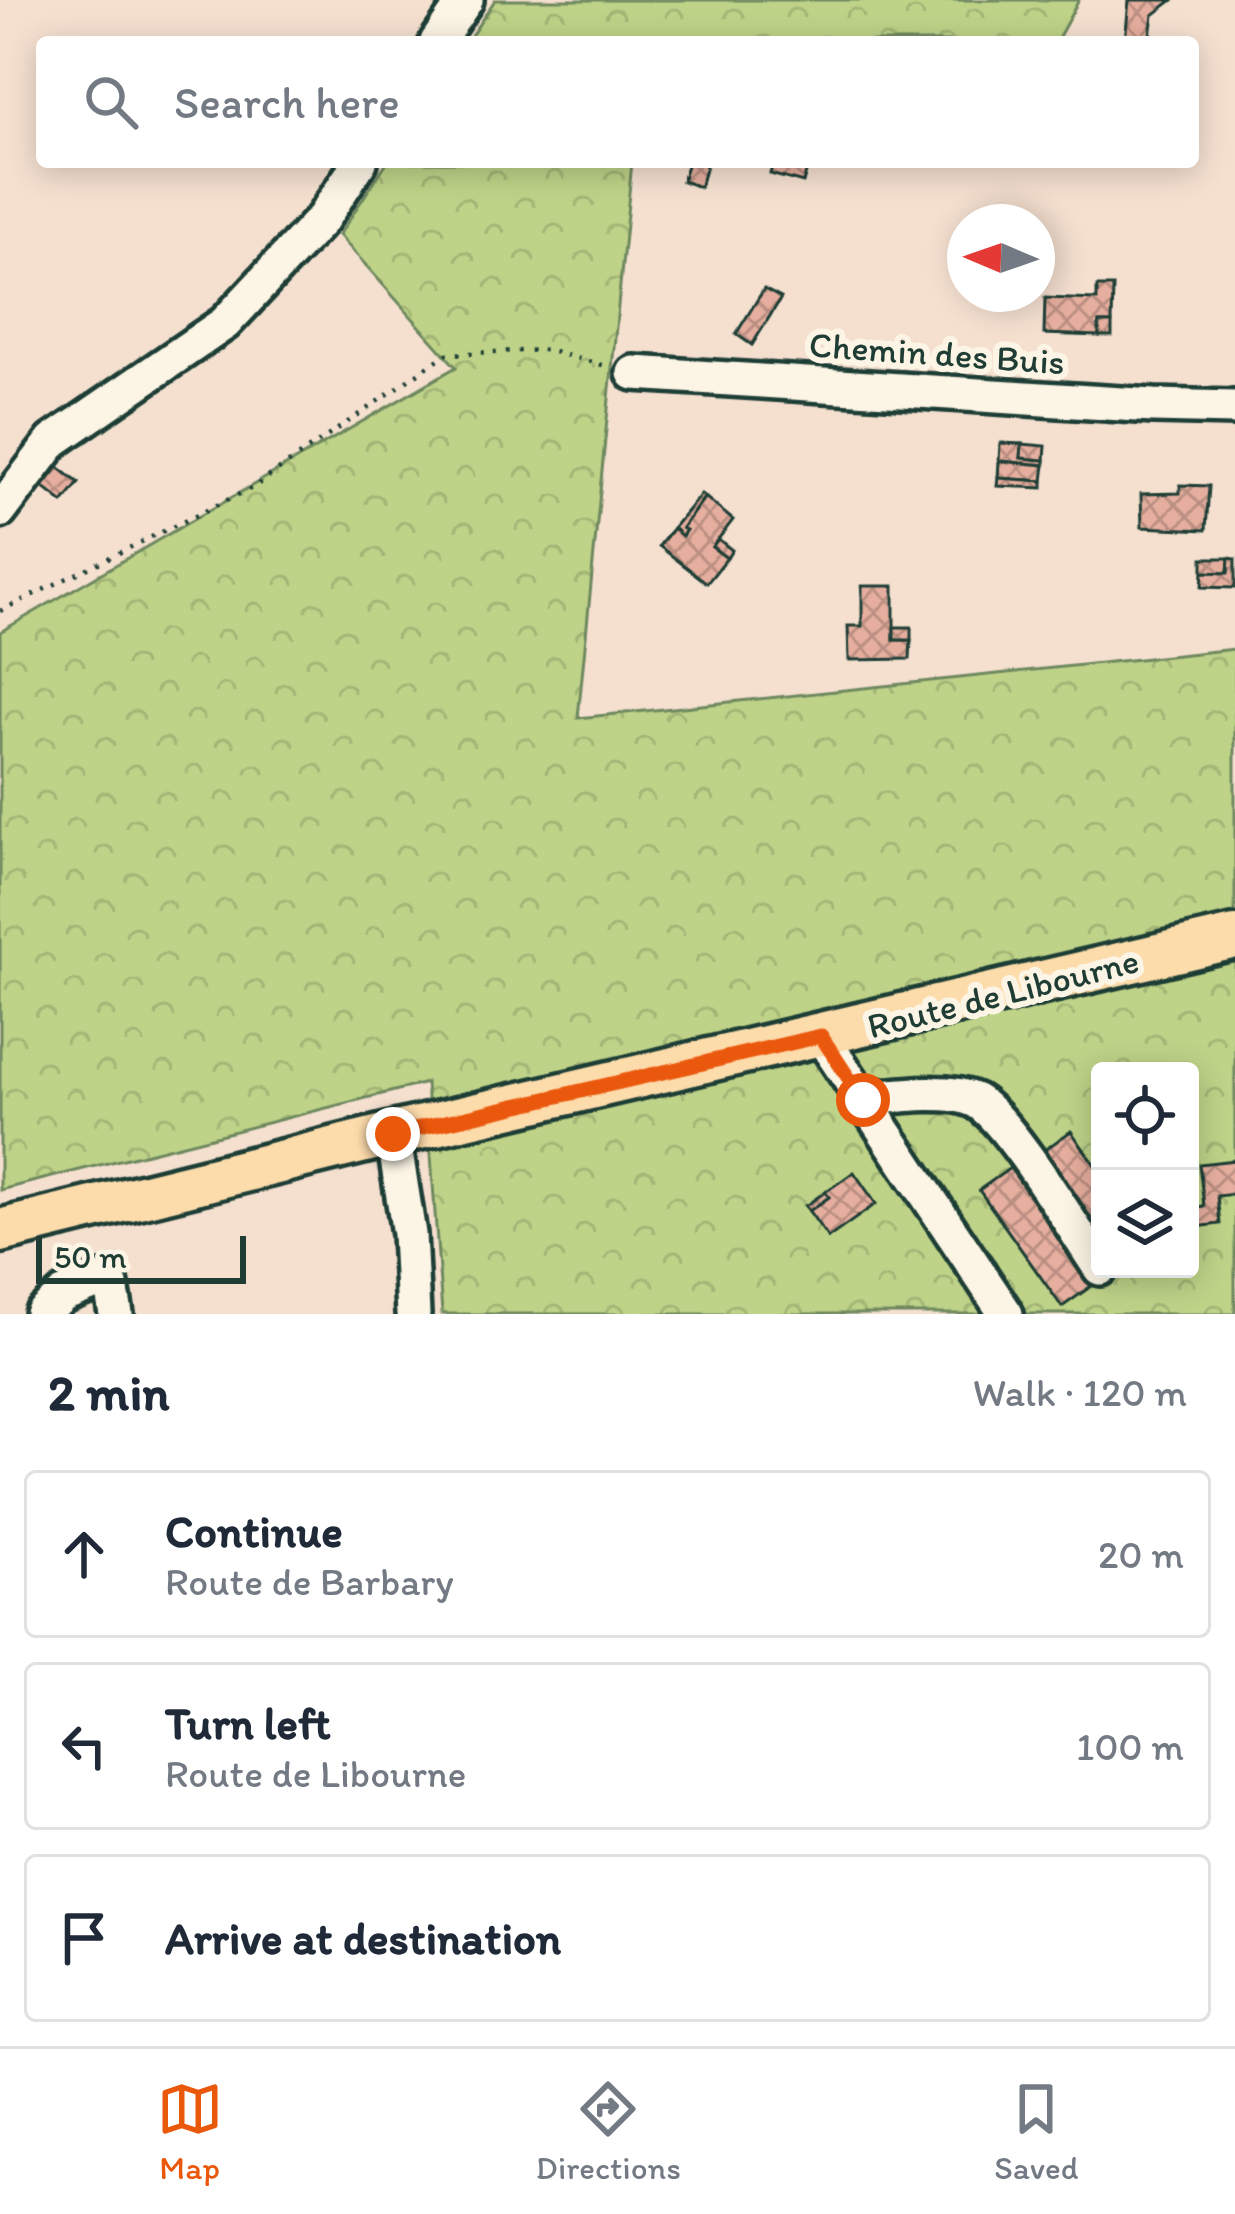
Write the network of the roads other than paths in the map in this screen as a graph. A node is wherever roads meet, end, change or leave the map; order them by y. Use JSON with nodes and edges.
{"nodes":[{"id":1,"x":466,"y":0,"type":"edge"},
{"id":2,"x":441,"y":36,"type":"edge"},
{"id":3,"x":356,"y":168,"type":"edge"},
{"id":4,"x":634,"y":373,"type":"road end"},
{"id":5,"x":1235,"y":407,"type":"edge"},
{"id":6,"x":0,"y":511,"type":"edge"},
{"id":7,"x":1235,"y":937,"type":"edge"},
{"id":8,"x":821,"y":1036,"type":"junction"},
{"id":9,"x":863,"y":1100,"type":"junction"},
{"id":10,"x":393,"y":1134,"type":"junction"},
{"id":11,"x":0,"y":1231,"type":"edge"},
{"id":12,"x":1091,"y":1254,"type":"edge"},
{"id":13,"x":42,"y":1314,"type":"edge"},
{"id":14,"x":116,"y":1314,"type":"edge"},
{"id":15,"x":413,"y":1314,"type":"edge"},
{"id":16,"x":1006,"y":1314,"type":"edge"}],
"edges":[{"from":1,"to":2,"type":"street"},
{"from":3,"to":6,"type":"street"},
{"from":4,"to":5,"type":"street","name":"Chemin des Buis"},
{"from":7,"to":8,"type":"main road","name":"Route de Libourne"},
{"from":8,"to":9,"type":"street"},
{"from":8,"to":10,"type":"main road","name":"Route de Libourne"},
{"from":9,"to":12,"type":"street"},
{"from":9,"to":16,"type":"street"},
{"from":10,"to":11,"type":"main road","name":"Route de Libourne"},
{"from":10,"to":15,"type":"street"},
{"from":13,"to":14,"type":"street"}]}
